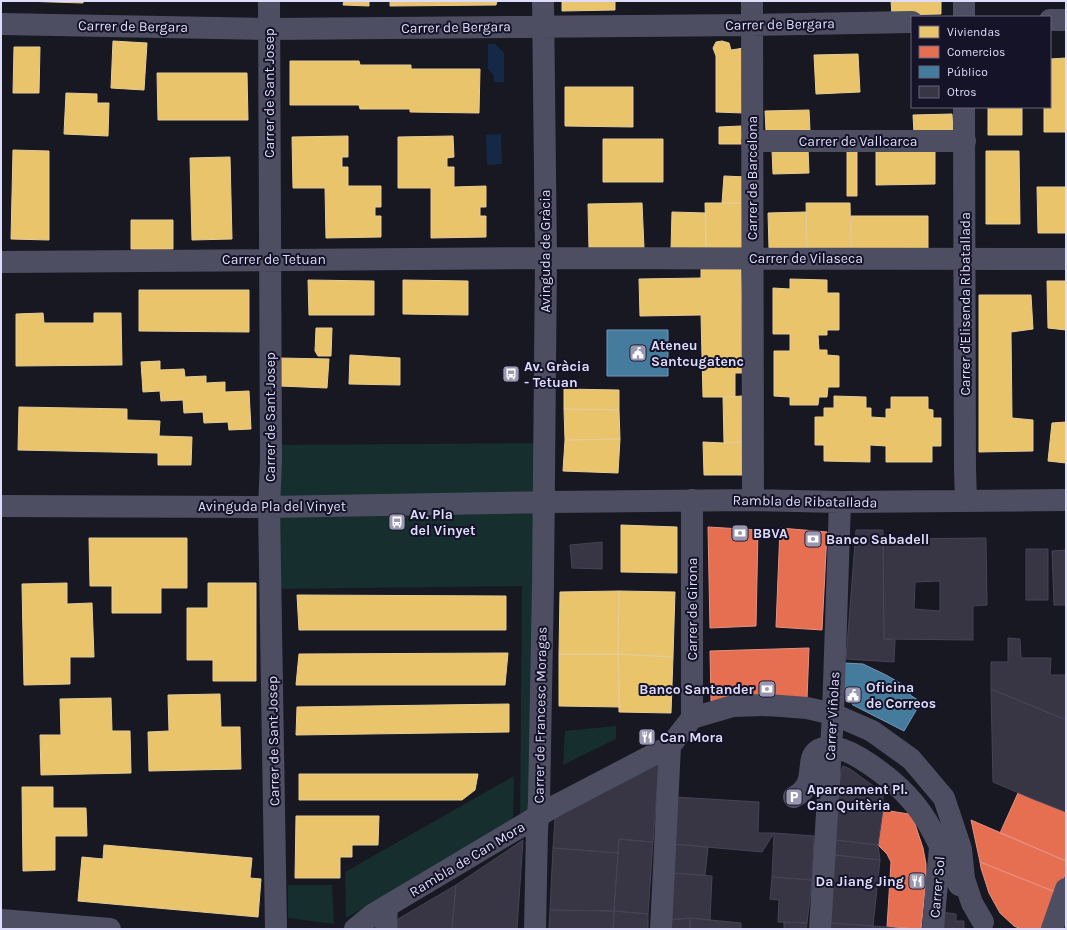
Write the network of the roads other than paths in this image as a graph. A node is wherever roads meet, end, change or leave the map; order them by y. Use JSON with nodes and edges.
{"nodes":[{"id":1,"x":269,"y":1,"type":"edge"},
{"id":2,"x":543,"y":1,"type":"edge"},
{"id":3,"x":752,"y":1,"type":"edge"},
{"id":4,"x":964,"y":1,"type":"edge"},
{"id":5,"x":964,"y":16,"type":"edge"},
{"id":6,"x":1051,"y":20,"type":"edge"},
{"id":7,"x":1066,"y":20,"type":"edge"},
{"id":8,"x":911,"y":22,"type":"edge"},
{"id":9,"x":1,"y":24,"type":"edge"},
{"id":10,"x":752,"y":25,"type":"junction"},
{"id":11,"x":543,"y":26,"type":"junction"},
{"id":12,"x":269,"y":29,"type":"junction"},
{"id":13,"x":964,"y":108,"type":"edge"},
{"id":14,"x":752,"y":141,"type":"junction"},
{"id":15,"x":965,"y":141,"type":"junction"},
{"id":16,"x":753,"y":257,"type":"junction"},
{"id":17,"x":546,"y":258,"type":"junction"},
{"id":18,"x":270,"y":259,"type":"junction"},
{"id":19,"x":965,"y":259,"type":"junction"},
{"id":20,"x":1066,"y":259,"type":"edge"},
{"id":21,"x":1,"y":262,"type":"edge"},
{"id":22,"x":692,"y":500,"type":"junction"},
{"id":23,"x":753,"y":500,"type":"junction"},
{"id":24,"x":1066,"y":500,"type":"edge"},
{"id":25,"x":966,"y":501,"type":"junction"},
{"id":26,"x":543,"y":502,"type":"junction"},
{"id":27,"x":840,"y":502,"type":"junction"},
{"id":28,"x":1,"y":506,"type":"edge"},
{"id":29,"x":269,"y":507,"type":"junction"},
{"id":30,"x":833,"y":714,"type":"junction"},
{"id":31,"x":692,"y":718,"type":"junction"},
{"id":32,"x":670,"y":746,"type":"junction"},
{"id":33,"x":831,"y":747,"type":"junction"},
{"id":34,"x":794,"y":797,"type":"dead end"},
{"id":35,"x":940,"y":845,"type":"junction"},
{"id":36,"x":1066,"y":889,"type":"edge"},
{"id":37,"x":387,"y":906,"type":"junction"},
{"id":38,"x":13,"y":924,"type":"edge"},
{"id":39,"x":986,"y":926,"type":"edge"},
{"id":40,"x":110,"y":929,"type":"edge"},
{"id":41,"x":276,"y":929,"type":"edge"},
{"id":42,"x":355,"y":929,"type":"edge"},
{"id":43,"x":386,"y":929,"type":"edge"},
{"id":44,"x":535,"y":929,"type":"edge"},
{"id":45,"x":661,"y":929,"type":"edge"},
{"id":46,"x":820,"y":929,"type":"edge"},
{"id":47,"x":933,"y":929,"type":"edge"},
{"id":48,"x":1052,"y":929,"type":"edge"}],
"edges":[{"from":1,"to":12,"type":"street","name":"Carrer de Sant Josep"},
{"from":2,"to":11,"type":"street","name":"Avinguda de Gràcia"},
{"from":3,"to":10,"type":"street","name":"Carrer de Barcelona"},
{"from":4,"to":5,"type":"street"},
{"from":6,"to":7,"type":"street"},
{"from":8,"to":10,"type":"street","name":"Carrer de Bergara"},
{"from":9,"to":12,"type":"street","name":"Carrer de Bergara"},
{"from":10,"to":11,"type":"street","name":"Carrer de Bergara"},
{"from":10,"to":14,"type":"street","name":"Carrer de Barcelona"},
{"from":11,"to":12,"type":"street","name":"Carrer de Bergara"},
{"from":11,"to":17,"type":"street","name":"Avinguda de Gràcia"},
{"from":12,"to":18,"type":"street","name":"Carrer de Sant Josep"},
{"from":13,"to":15,"type":"street","name":"Carrer d'Elisenda Ribatallada"},
{"from":14,"to":15,"type":"street","name":"Carrer de Vallcarca"},
{"from":14,"to":16,"type":"street","name":"Carrer de Barcelona"},
{"from":15,"to":19,"type":"street","name":"Carrer d'Elisenda Ribatallada"},
{"from":16,"to":17,"type":"street","name":"Carrer de Vilaseca"},
{"from":16,"to":19,"type":"street","name":"Carrer de Vilaseca"},
{"from":16,"to":23,"type":"street","name":"Carrer de Barcelona"},
{"from":17,"to":18,"type":"street","name":"Carrer de Tetuan"},
{"from":17,"to":26,"type":"street","name":"Avinguda de Gràcia"},
{"from":18,"to":21,"type":"street","name":"Carrer de Tetuan"},
{"from":18,"to":29,"type":"street","name":"Carrer de Sant Josep"},
{"from":19,"to":20,"type":"street","name":"Carrer de Vilaseca"},
{"from":19,"to":25,"type":"street","name":"Carrer d'Elisenda Ribatallada"},
{"from":22,"to":23,"type":"street","name":"Rambla de Ribatallada"},
{"from":22,"to":26,"type":"street","name":"Rambla de Ribatallada"},
{"from":22,"to":31,"type":"street","name":"Carrer de Girona"},
{"from":23,"to":27,"type":"street","name":"Rambla de Ribatallada"},
{"from":24,"to":25,"type":"street","name":"Rambla de Ribatallada"},
{"from":25,"to":27,"type":"street","name":"Rambla de Ribatallada"},
{"from":26,"to":29,"type":"street","name":"Avinguda Pla del Vinyet"},
{"from":26,"to":44,"type":"street","name":"Carrer de Francesc Moragas","bridge":true},
{"from":27,"to":30,"type":"street","name":"Carrer Viñolas"},
{"from":28,"to":29,"type":"street","name":"Avinguda Pla del Vinyet"},
{"from":29,"to":41,"type":"street","name":"Carrer de Sant Josep"},
{"from":30,"to":31,"type":"street"},
{"from":30,"to":33,"type":"street","name":"Carrer Viñolas"},
{"from":30,"to":39,"type":"street"},
{"from":31,"to":32,"type":"street","name":"Rambla de Can Mora"},
{"from":32,"to":37,"type":"street","name":"Rambla de Can Mora"},
{"from":32,"to":45,"type":"street"},
{"from":33,"to":34,"type":"street"},
{"from":33,"to":35,"type":"street"},
{"from":33,"to":46,"type":"street","name":"Carrer Viñolas"},
{"from":35,"to":39,"type":"street"},
{"from":35,"to":47,"type":"street","name":"Carrer Sol"},
{"from":36,"to":48,"type":"street"},
{"from":37,"to":42,"type":"street","name":"Rambla de Can Mora"},
{"from":37,"to":43,"type":"street"},
{"from":38,"to":40,"type":"street"}]}
